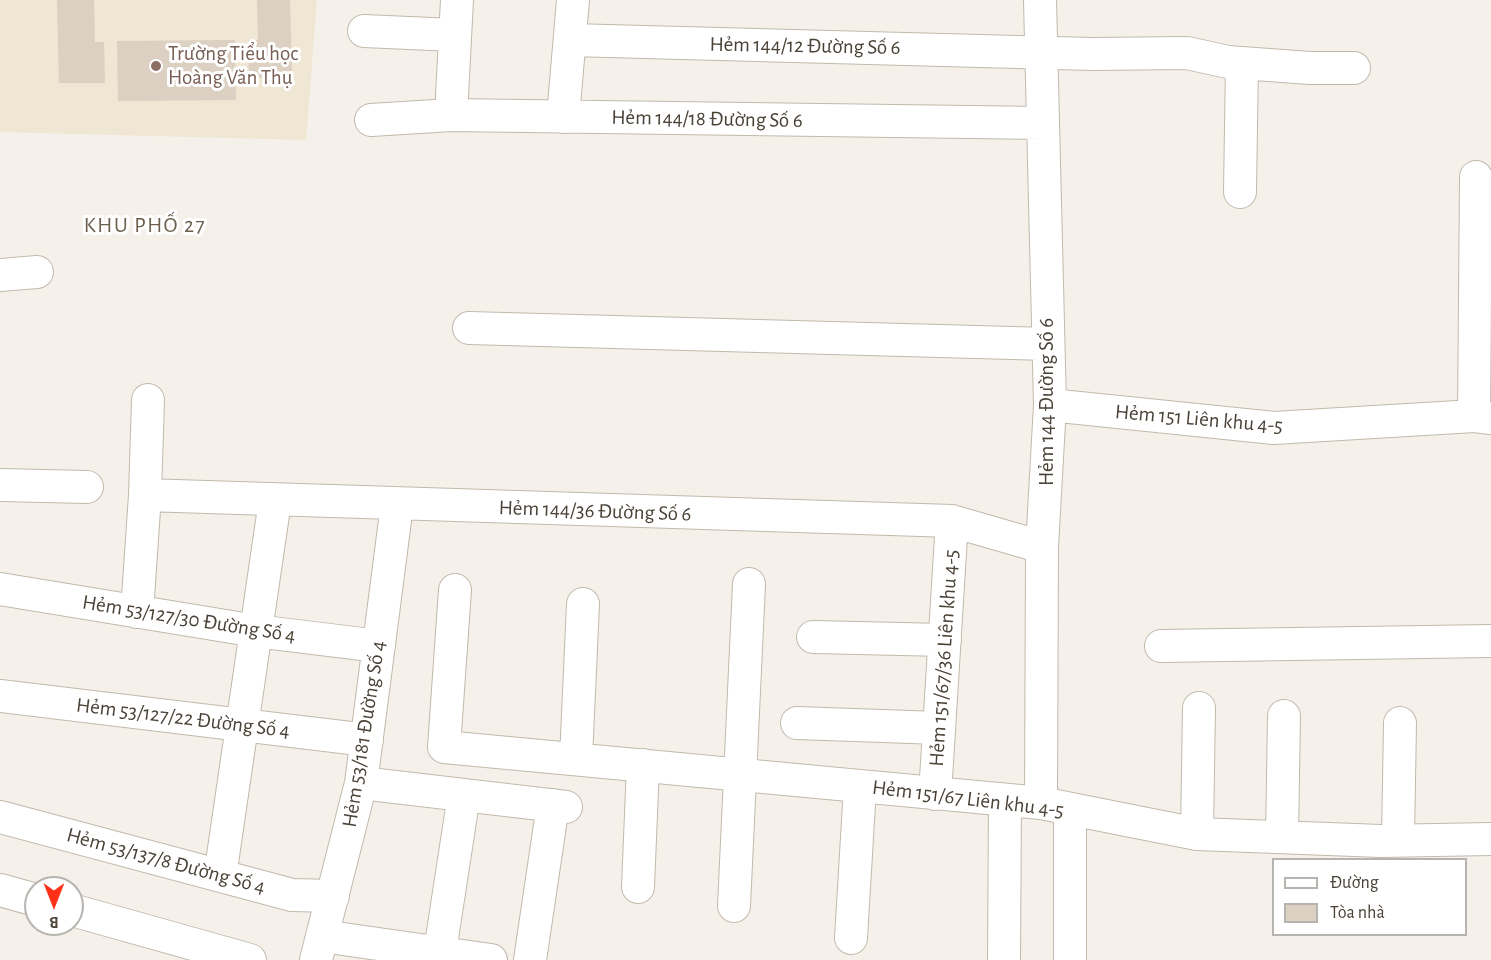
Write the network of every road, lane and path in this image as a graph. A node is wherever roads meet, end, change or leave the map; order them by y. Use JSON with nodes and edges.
{"nodes":[{"id":1,"x":457,"y":0,"type":"edge"},
{"id":2,"x":573,"y":0,"type":"edge"},
{"id":3,"x":1040,"y":0,"type":"edge"},
{"id":4,"x":364,"y":32,"type":"dead end"},
{"id":5,"x":454,"y":35,"type":"junction"},
{"id":6,"x":570,"y":40,"type":"junction"},
{"id":7,"x":1041,"y":52,"type":"junction"},
{"id":8,"x":1242,"y":63,"type":"junction"},
{"id":9,"x":1354,"y":68,"type":"dead end"},
{"id":10,"x":451,"y":115,"type":"junction"},
{"id":11,"x":563,"y":117,"type":"junction"},
{"id":12,"x":371,"y":120,"type":"dead end"},
{"id":13,"x":1043,"y":123,"type":"junction"},
{"id":14,"x":1476,"y":177,"type":"dead end"},
{"id":15,"x":1240,"y":192,"type":"dead end"},
{"id":16,"x":37,"y":272,"type":"dead end"},
{"id":17,"x":0,"y":275,"type":"edge"},
{"id":18,"x":469,"y":328,"type":"dead end"},
{"id":19,"x":1048,"y":344,"type":"junction"},
{"id":20,"x":148,"y":400,"type":"dead end"},
{"id":21,"x":1050,"y":405,"type":"junction"},
{"id":22,"x":1482,"y":417,"type":"edge"},
{"id":23,"x":0,"y":485,"type":"edge"},
{"id":24,"x":87,"y":487,"type":"dead end"},
{"id":25,"x":145,"y":495,"type":"junction"},
{"id":26,"x":274,"y":501,"type":"junction"},
{"id":27,"x":397,"y":505,"type":"junction"},
{"id":28,"x":952,"y":521,"type":"junction"},
{"id":29,"x":1042,"y":547,"type":"junction"},
{"id":30,"x":749,"y":584,"type":"dead end"},
{"id":31,"x":0,"y":589,"type":"edge"},
{"id":32,"x":455,"y":590,"type":"dead end"},
{"id":33,"x":583,"y":604,"type":"dead end"},
{"id":34,"x":137,"y":612,"type":"junction"},
{"id":35,"x":256,"y":631,"type":"junction"},
{"id":36,"x":813,"y":637,"type":"dead end"},
{"id":37,"x":945,"y":640,"type":"junction"},
{"id":38,"x":1491,"y":641,"type":"edge"},
{"id":39,"x":379,"y":646,"type":"junction"},
{"id":40,"x":1161,"y":646,"type":"dead end"},
{"id":41,"x":0,"y":696,"type":"edge"},
{"id":42,"x":1199,"y":708,"type":"dead end"},
{"id":43,"x":1284,"y":716,"type":"dead end"},
{"id":44,"x":797,"y":723,"type":"dead end"},
{"id":45,"x":1400,"y":723,"type":"dead end"},
{"id":46,"x":242,"y":725,"type":"junction"},
{"id":47,"x":939,"y":728,"type":"junction"},
{"id":48,"x":367,"y":740,"type":"junction"},
{"id":49,"x":576,"y":758,"type":"junction"},
{"id":50,"x":643,"y":765,"type":"junction"},
{"id":51,"x":741,"y":775,"type":"junction"},
{"id":52,"x":361,"y":783,"type":"junction"},
{"id":53,"x":860,"y":787,"type":"junction"},
{"id":54,"x":935,"y":794,"type":"junction"},
{"id":55,"x":464,"y":795,"type":"junction"},
{"id":56,"x":1005,"y":801,"type":"junction"},
{"id":57,"x":1056,"y":807,"type":"junction"},
{"id":58,"x":0,"y":817,"type":"edge"},
{"id":59,"x":1197,"y":834,"type":"junction"},
{"id":60,"x":1282,"y":836,"type":"junction"},
{"id":61,"x":1491,"y":839,"type":"edge"},
{"id":62,"x":1398,"y":840,"type":"junction"},
{"id":63,"x":220,"y":876,"type":"junction"},
{"id":64,"x":638,"y":887,"type":"dead end"},
{"id":65,"x":0,"y":890,"type":"edge"},
{"id":66,"x":333,"y":896,"type":"junction"},
{"id":67,"x":24,"y":897,"type":"edge"},
{"id":68,"x":734,"y":906,"type":"dead end"},
{"id":69,"x":84,"y":913,"type":"edge"},
{"id":70,"x":851,"y":938,"type":"dead end"},
{"id":71,"x":319,"y":948,"type":"edge"},
{"id":72,"x":440,"y":951,"type":"junction"},
{"id":73,"x":250,"y":960,"type":"edge"},
{"id":74,"x":491,"y":960,"type":"edge"},
{"id":75,"x":530,"y":960,"type":"edge"},
{"id":76,"x":1004,"y":960,"type":"edge"},
{"id":77,"x":1070,"y":960,"type":"edge"}],
"edges":[{"from":1,"to":5,"type":"street"},
{"from":2,"to":6,"type":"street"},
{"from":3,"to":7,"type":"street","name":"Hẻm 144 Đường Số 6"},
{"from":4,"to":5,"type":"street"},
{"from":5,"to":10,"type":"street"},
{"from":6,"to":7,"type":"street","name":"Hẻm 144/12 Đường Số 6"},
{"from":6,"to":11,"type":"street"},
{"from":7,"to":8,"type":"street","name":"Hẻm 144/12 Đường Số 6"},
{"from":7,"to":13,"type":"street","name":"Hẻm 144 Đường Số 6"},
{"from":8,"to":9,"type":"street","name":"Hẻm 144/12 Đường Số 6"},
{"from":8,"to":15,"type":"street"},
{"from":10,"to":11,"type":"street","name":"Hẻm 144/18 Đường Số 6"},
{"from":10,"to":12,"type":"street","name":"Hẻm 144/18 Đường Số 6"},
{"from":11,"to":13,"type":"street","name":"Hẻm 144/18 Đường Số 6"},
{"from":13,"to":19,"type":"street","name":"Hẻm 144 Đường Số 6"},
{"from":14,"to":22,"type":"street"},
{"from":16,"to":17,"type":"street"},
{"from":18,"to":19,"type":"street"},
{"from":19,"to":21,"type":"street","name":"Hẻm 144 Đường Số 6"},
{"from":20,"to":25,"type":"street"},
{"from":21,"to":22,"type":"street","name":"Hẻm 151 Liên khu 4-5"},
{"from":21,"to":29,"type":"street","name":"Hẻm 144 Đường Số 6"},
{"from":23,"to":24,"type":"street"},
{"from":25,"to":26,"type":"street","name":"Hẻm 144/36 Đường Số 6"},
{"from":25,"to":34,"type":"street"},
{"from":26,"to":27,"type":"street","name":"Hẻm 144/36 Đường Số 6"},
{"from":26,"to":35,"type":"street"},
{"from":27,"to":28,"type":"street","name":"Hẻm 144/36 Đường Số 6"},
{"from":27,"to":39,"type":"street","name":"Hẻm 53/181 Đường Số 4"},
{"from":28,"to":29,"type":"street","name":"Hẻm 144/36 Đường Số 6"},
{"from":28,"to":37,"type":"street","name":"Hẻm 151/67/36 Liên khu 4-5"},
{"from":29,"to":57,"type":"street","name":"Hẻm 144 Đường Số 6"},
{"from":30,"to":51,"type":"street"},
{"from":31,"to":34,"type":"street","name":"Hẻm 53/127/30 Đường Số 4"},
{"from":32,"to":49,"type":"street","name":"Hẻm 151/67 Liên khu 4-5"},
{"from":33,"to":49,"type":"street"},
{"from":34,"to":35,"type":"street","name":"Hẻm 53/127/30 Đường Số 4"},
{"from":35,"to":39,"type":"street","name":"Hẻm 53/127/30 Đường Số 4"},
{"from":35,"to":46,"type":"street"},
{"from":36,"to":37,"type":"street"},
{"from":37,"to":47,"type":"street","name":"Hẻm 151/67/36 Liên khu 4-5"},
{"from":38,"to":40,"type":"street"},
{"from":39,"to":48,"type":"street","name":"Hẻm 53/181 Đường Số 4"},
{"from":41,"to":46,"type":"street","name":"Hẻm 53/127/22 Đường Số 4"},
{"from":42,"to":59,"type":"street"},
{"from":43,"to":60,"type":"street"},
{"from":44,"to":47,"type":"street"},
{"from":45,"to":62,"type":"street"},
{"from":46,"to":48,"type":"street","name":"Hẻm 53/127/22 Đường Số 4"},
{"from":46,"to":63,"type":"street"},
{"from":47,"to":54,"type":"street","name":"Hẻm 151/67/36 Liên khu 4-5"},
{"from":48,"to":52,"type":"street","name":"Hẻm 53/181 Đường Số 4"},
{"from":49,"to":50,"type":"street","name":"Hẻm 151/67 Liên khu 4-5"},
{"from":50,"to":51,"type":"street","name":"Hẻm 151/67 Liên khu 4-5"},
{"from":50,"to":64,"type":"street"},
{"from":51,"to":53,"type":"street","name":"Hẻm 151/67 Liên khu 4-5"},
{"from":51,"to":68,"type":"street"},
{"from":52,"to":55,"type":"street"},
{"from":52,"to":66,"type":"street","name":"Hẻm 53/181 Đường Số 4"},
{"from":53,"to":54,"type":"street","name":"Hẻm 151/67 Liên khu 4-5"},
{"from":53,"to":70,"type":"street"},
{"from":54,"to":56,"type":"street","name":"Hẻm 151/67 Liên khu 4-5"},
{"from":55,"to":72,"type":"street"},
{"from":55,"to":75,"type":"street"},
{"from":56,"to":57,"type":"street","name":"Hẻm 151/67 Liên khu 4-5"},
{"from":56,"to":76,"type":"street"},
{"from":57,"to":59,"type":"street","name":"Hẻm 151/67 Liên khu 4-5"},
{"from":57,"to":77,"type":"street","name":"Hẻm 144 Đường Số 6"},
{"from":58,"to":63,"type":"street","name":"Hẻm 53/137/8 Đường Số 4"},
{"from":59,"to":60,"type":"street","name":"Hẻm 151/67 Liên khu 4-5"},
{"from":60,"to":62,"type":"street","name":"Hẻm 151/67 Liên khu 4-5"},
{"from":61,"to":62,"type":"street","name":"Hẻm 151/67 Liên khu 4-5"},
{"from":63,"to":66,"type":"street","name":"Hẻm 53/137/8 Đường Số 4"},
{"from":65,"to":67,"type":"street"},
{"from":66,"to":71,"type":"street","name":"Hẻm 53/181 Đường Số 4"},
{"from":69,"to":73,"type":"street"},
{"from":71,"to":72,"type":"street"},
{"from":72,"to":74,"type":"street"}]}
